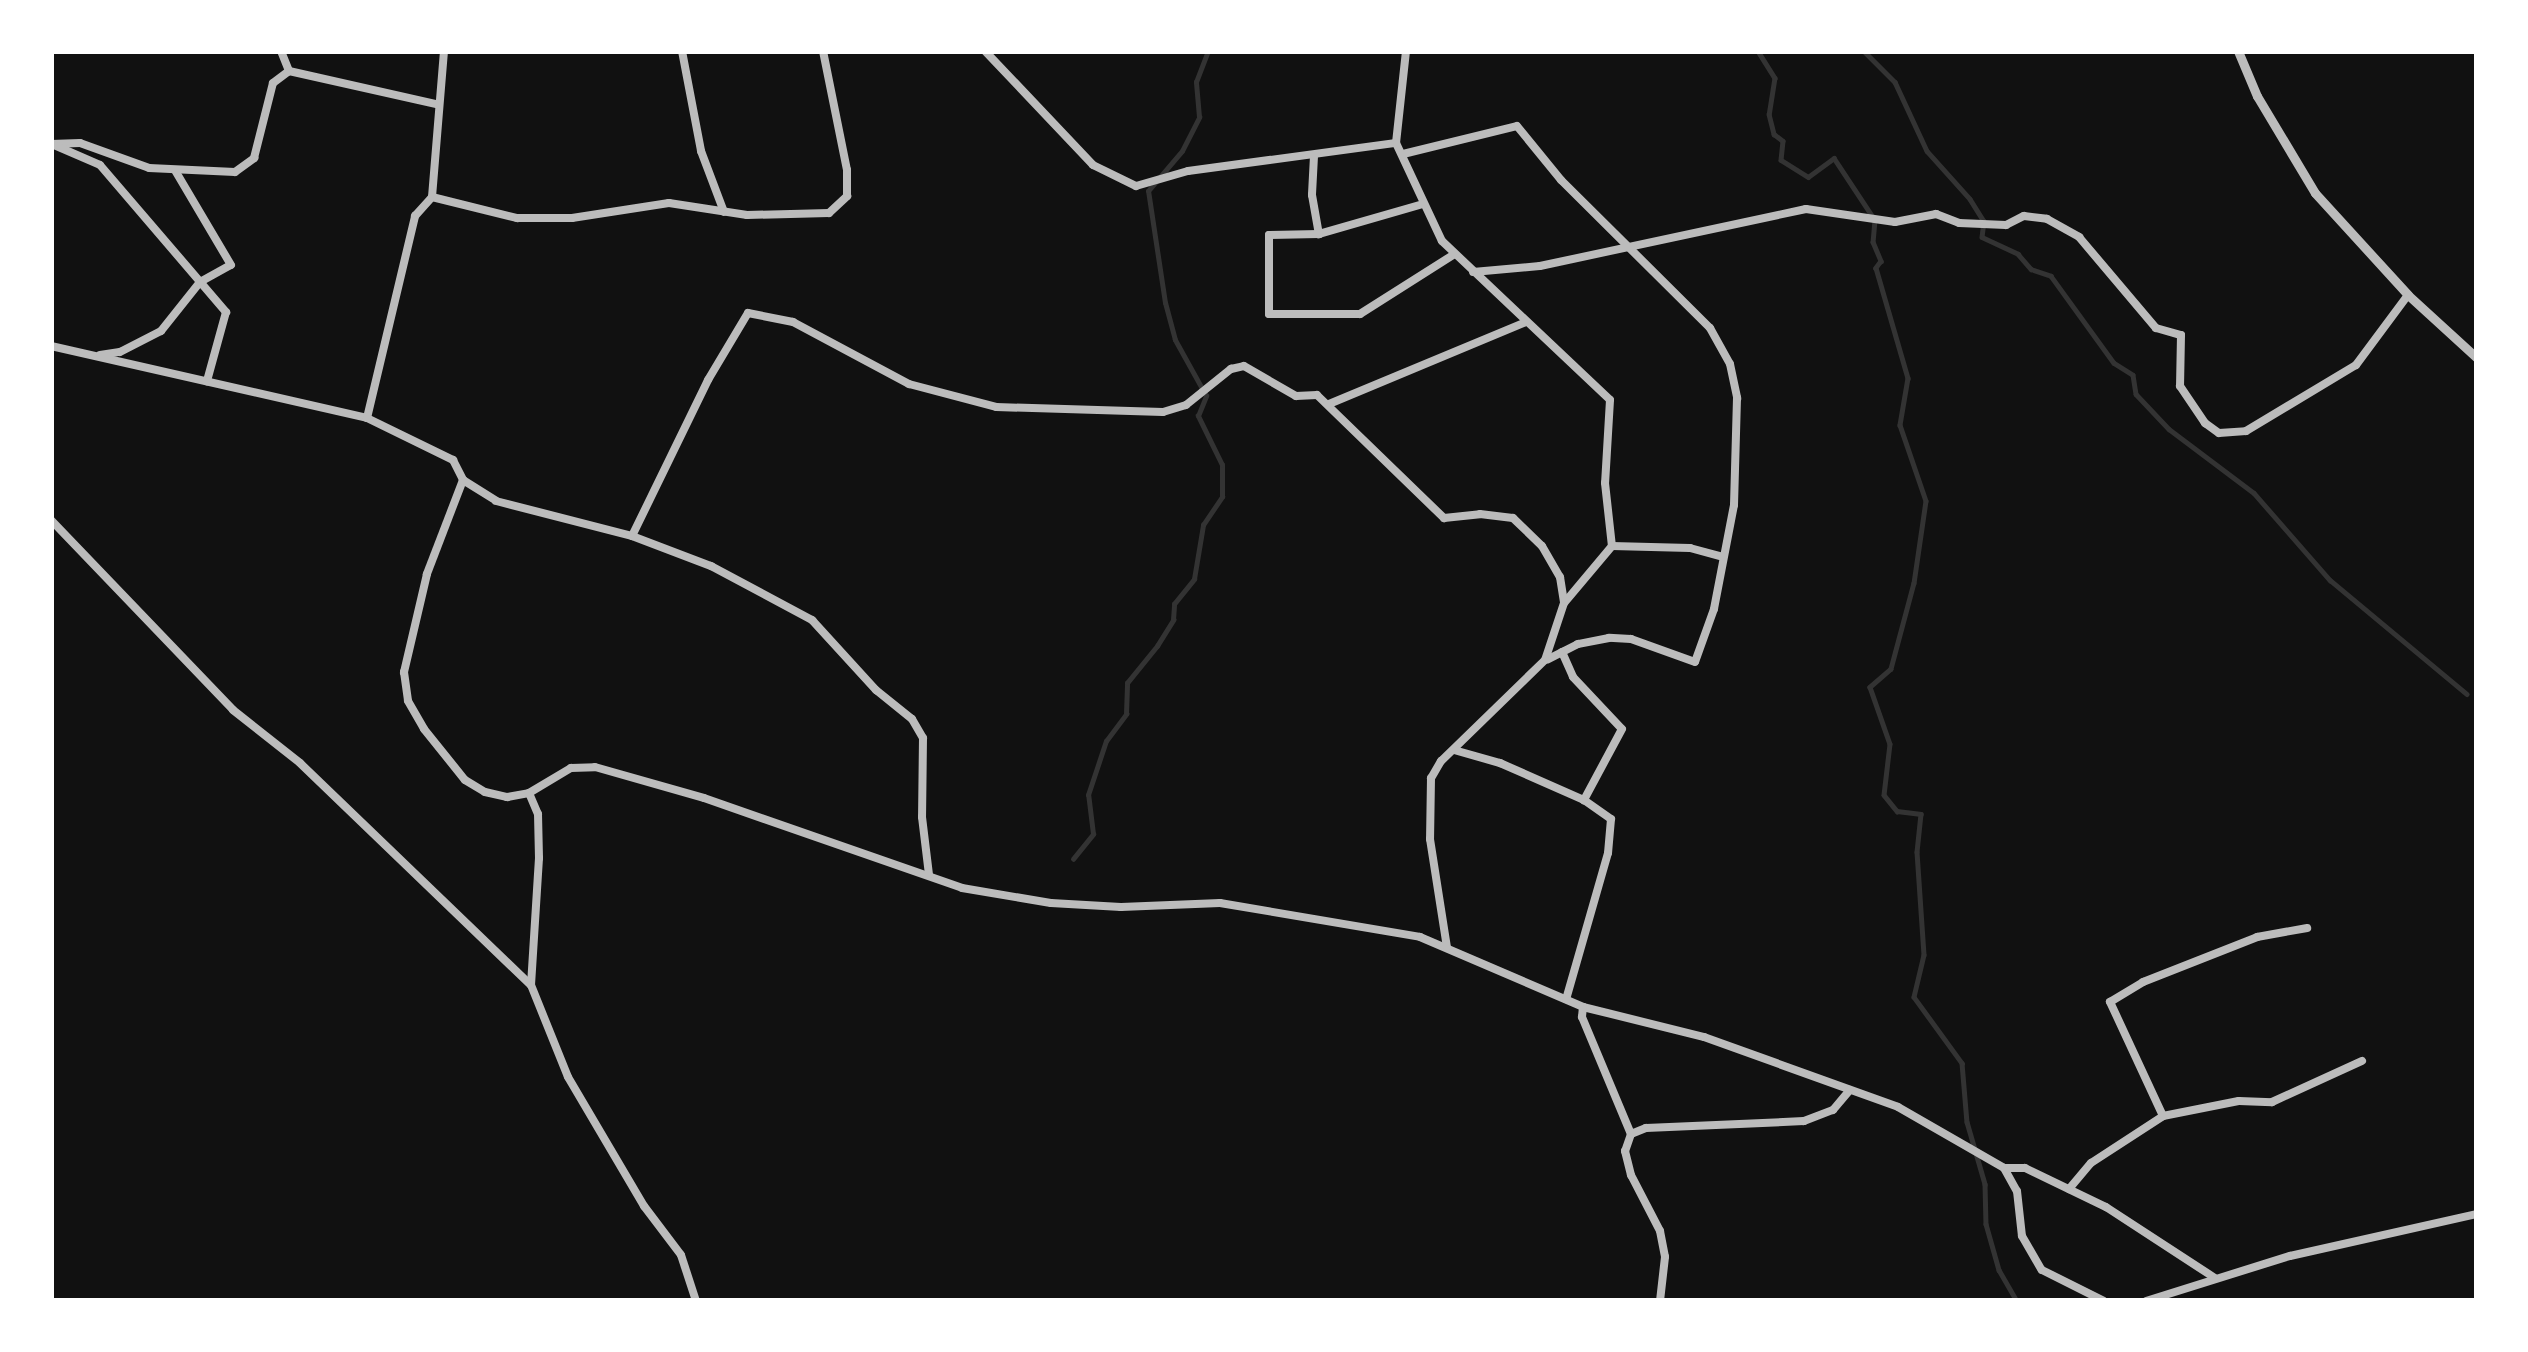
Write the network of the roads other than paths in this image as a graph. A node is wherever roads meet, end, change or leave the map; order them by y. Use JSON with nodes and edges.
{"nodes":[{"id":1,"x":281,"y":51,"type":"edge"},
{"id":2,"x":444,"y":51,"type":"edge"},
{"id":3,"x":682,"y":51,"type":"edge"},
{"id":4,"x":823,"y":51,"type":"edge"},
{"id":5,"x":985,"y":51,"type":"edge"},
{"id":6,"x":1406,"y":51,"type":"edge"},
{"id":7,"x":2239,"y":51,"type":"edge"},
{"id":8,"x":289,"y":71,"type":"junction"},
{"id":9,"x":436,"y":104,"type":"junction"},
{"id":10,"x":1396,"y":143,"type":"junction"},
{"id":11,"x":51,"y":144,"type":"edge"},
{"id":12,"x":1403,"y":154,"type":"junction"},
{"id":13,"x":1314,"y":156,"type":"junction"},
{"id":14,"x":176,"y":170,"type":"junction"},
{"id":15,"x":432,"y":197,"type":"junction"},
{"id":16,"x":1423,"y":204,"type":"junction"},
{"id":17,"x":725,"y":213,"type":"junction"},
{"id":18,"x":1318,"y":234,"type":"junction"},
{"id":19,"x":1628,"y":245,"type":"junction"},
{"id":20,"x":1453,"y":255,"type":"junction"},
{"id":21,"x":1473,"y":272,"type":"junction"},
{"id":22,"x":200,"y":282,"type":"junction"},
{"id":23,"x":2408,"y":295,"type":"junction"},
{"id":24,"x":1526,"y":322,"type":"junction"},
{"id":25,"x":51,"y":346,"type":"edge"},
{"id":26,"x":91,"y":356,"type":"junction"},
{"id":27,"x":2477,"y":358,"type":"edge"},
{"id":28,"x":206,"y":381,"type":"junction"},
{"id":29,"x":1329,"y":404,"type":"junction"},
{"id":30,"x":367,"y":418,"type":"junction"},
{"id":31,"x":463,"y":480,"type":"junction"},
{"id":32,"x":51,"y":520,"type":"edge"},
{"id":33,"x":632,"y":536,"type":"junction"},
{"id":34,"x":1612,"y":546,"type":"junction"},
{"id":35,"x":1723,"y":557,"type":"junction"},
{"id":36,"x":1564,"y":603,"type":"junction"},
{"id":37,"x":1562,"y":652,"type":"junction"},
{"id":38,"x":1545,"y":661,"type":"junction"},
{"id":39,"x":1454,"y":750,"type":"junction"},
{"id":40,"x":530,"y":793,"type":"junction"},
{"id":41,"x":1584,"y":800,"type":"junction"},
{"id":42,"x":929,"y":875,"type":"junction"},
{"id":43,"x":2307,"y":928,"type":"dead end"},
{"id":44,"x":1447,"y":947,"type":"junction"},
{"id":45,"x":531,"y":985,"type":"junction"},
{"id":46,"x":1566,"y":1000,"type":"junction"},
{"id":47,"x":1583,"y":1007,"type":"junction"},
{"id":48,"x":2362,"y":1061,"type":"dead end"},
{"id":49,"x":1850,"y":1090,"type":"junction"},
{"id":50,"x":2163,"y":1117,"type":"junction"},
{"id":51,"x":1630,"y":1134,"type":"junction"},
{"id":52,"x":2004,"y":1168,"type":"junction"},
{"id":53,"x":2069,"y":1189,"type":"junction"},
{"id":54,"x":2477,"y":1214,"type":"edge"},
{"id":55,"x":2215,"y":1278,"type":"junction"},
{"id":56,"x":696,"y":1301,"type":"edge"},
{"id":57,"x":1660,"y":1301,"type":"edge"},
{"id":58,"x":2104,"y":1301,"type":"edge"},
{"id":59,"x":2146,"y":1301,"type":"edge"}],
"edges":[{"from":1,"to":8,"type":"street"},
{"from":2,"to":9,"type":"street"},
{"from":3,"to":17,"type":"street"},
{"from":4,"to":17,"type":"street"},
{"from":5,"to":13,"type":"street"},
{"from":6,"to":10,"type":"street"},
{"from":7,"to":23,"type":"street"},
{"from":8,"to":9,"type":"street"},
{"from":8,"to":14,"type":"street"},
{"from":9,"to":15,"type":"street"},
{"from":10,"to":12,"type":"street"},
{"from":10,"to":13,"type":"street"},
{"from":11,"to":14,"type":"street"},
{"from":11,"to":22,"type":"street"},
{"from":12,"to":16,"type":"street"},
{"from":12,"to":19,"type":"street"},
{"from":13,"to":18,"type":"street"},
{"from":14,"to":22,"type":"street"},
{"from":15,"to":17,"type":"street"},
{"from":15,"to":30,"type":"street"},
{"from":16,"to":18,"type":"street"},
{"from":16,"to":20,"type":"street"},
{"from":18,"to":20,"type":"street"},
{"from":19,"to":21,"type":"street"},
{"from":19,"to":23,"type":"street"},
{"from":19,"to":35,"type":"street"},
{"from":20,"to":21,"type":"street"},
{"from":21,"to":24,"type":"street"},
{"from":22,"to":26,"type":"street"},
{"from":22,"to":28,"type":"street"},
{"from":23,"to":27,"type":"street"},
{"from":24,"to":29,"type":"street"},
{"from":24,"to":34,"type":"street"},
{"from":25,"to":26,"type":"street"},
{"from":26,"to":28,"type":"street"},
{"from":28,"to":30,"type":"street"},
{"from":29,"to":33,"type":"street"},
{"from":29,"to":36,"type":"street"},
{"from":30,"to":31,"type":"street"},
{"from":31,"to":33,"type":"street"},
{"from":31,"to":40,"type":"street"},
{"from":32,"to":45,"type":"street"},
{"from":33,"to":42,"type":"street"},
{"from":34,"to":35,"type":"street"},
{"from":34,"to":36,"type":"street"},
{"from":35,"to":37,"type":"street"},
{"from":36,"to":38,"type":"street"},
{"from":37,"to":38,"type":"street"},
{"from":37,"to":41,"type":"street"},
{"from":38,"to":39,"type":"street"},
{"from":39,"to":41,"type":"street"},
{"from":39,"to":44,"type":"street"},
{"from":40,"to":42,"type":"street"},
{"from":40,"to":45,"type":"street"},
{"from":41,"to":46,"type":"street"},
{"from":42,"to":44,"type":"street"},
{"from":43,"to":50,"type":"street"},
{"from":44,"to":46,"type":"street"},
{"from":45,"to":56,"type":"street"},
{"from":46,"to":47,"type":"street"},
{"from":47,"to":49,"type":"street"},
{"from":47,"to":51,"type":"street"},
{"from":48,"to":50,"type":"street"},
{"from":49,"to":51,"type":"street"},
{"from":49,"to":52,"type":"street"},
{"from":50,"to":53,"type":"street"},
{"from":51,"to":57,"type":"street"},
{"from":52,"to":53,"type":"street"},
{"from":52,"to":58,"type":"street"},
{"from":53,"to":55,"type":"street"},
{"from":54,"to":55,"type":"street"},
{"from":55,"to":59,"type":"street"}]}
